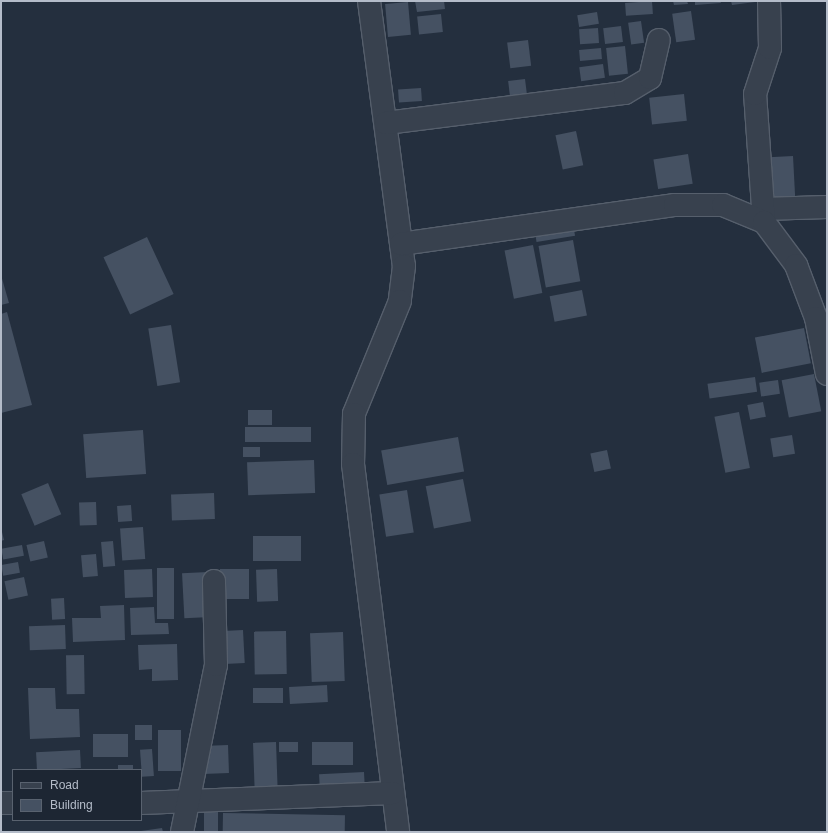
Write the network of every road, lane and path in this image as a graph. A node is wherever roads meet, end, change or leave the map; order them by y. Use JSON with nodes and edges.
{"nodes":[{"id":1,"x":369,"y":1,"type":"edge"},
{"id":2,"x":769,"y":1,"type":"edge"},
{"id":3,"x":659,"y":40,"type":"dead end"},
{"id":4,"x":386,"y":123,"type":"junction"},
{"id":5,"x":827,"y":207,"type":"edge"},
{"id":6,"x":763,"y":216,"type":"junction"},
{"id":7,"x":401,"y":244,"type":"junction"},
{"id":8,"x":827,"y":374,"type":"edge"},
{"id":9,"x":214,"y":581,"type":"dead end"},
{"id":10,"x":393,"y":793,"type":"junction"},
{"id":11,"x":187,"y":802,"type":"junction"},
{"id":12,"x":1,"y":803,"type":"edge"},
{"id":13,"x":12,"y":803,"type":"edge"},
{"id":14,"x":142,"y":803,"type":"edge"},
{"id":15,"x":182,"y":832,"type":"edge"},
{"id":16,"x":398,"y":832,"type":"edge"}],
"edges":[{"from":1,"to":4,"type":"street"},
{"from":2,"to":6,"type":"street"},
{"from":3,"to":4,"type":"street"},
{"from":4,"to":7,"type":"street"},
{"from":5,"to":6,"type":"street"},
{"from":6,"to":7,"type":"street"},
{"from":6,"to":8,"type":"street"},
{"from":7,"to":10,"type":"street"},
{"from":9,"to":11,"type":"street"},
{"from":10,"to":11,"type":"street"},
{"from":10,"to":16,"type":"street"},
{"from":11,"to":14,"type":"street"},
{"from":11,"to":15,"type":"street"},
{"from":12,"to":13,"type":"street"}]}
